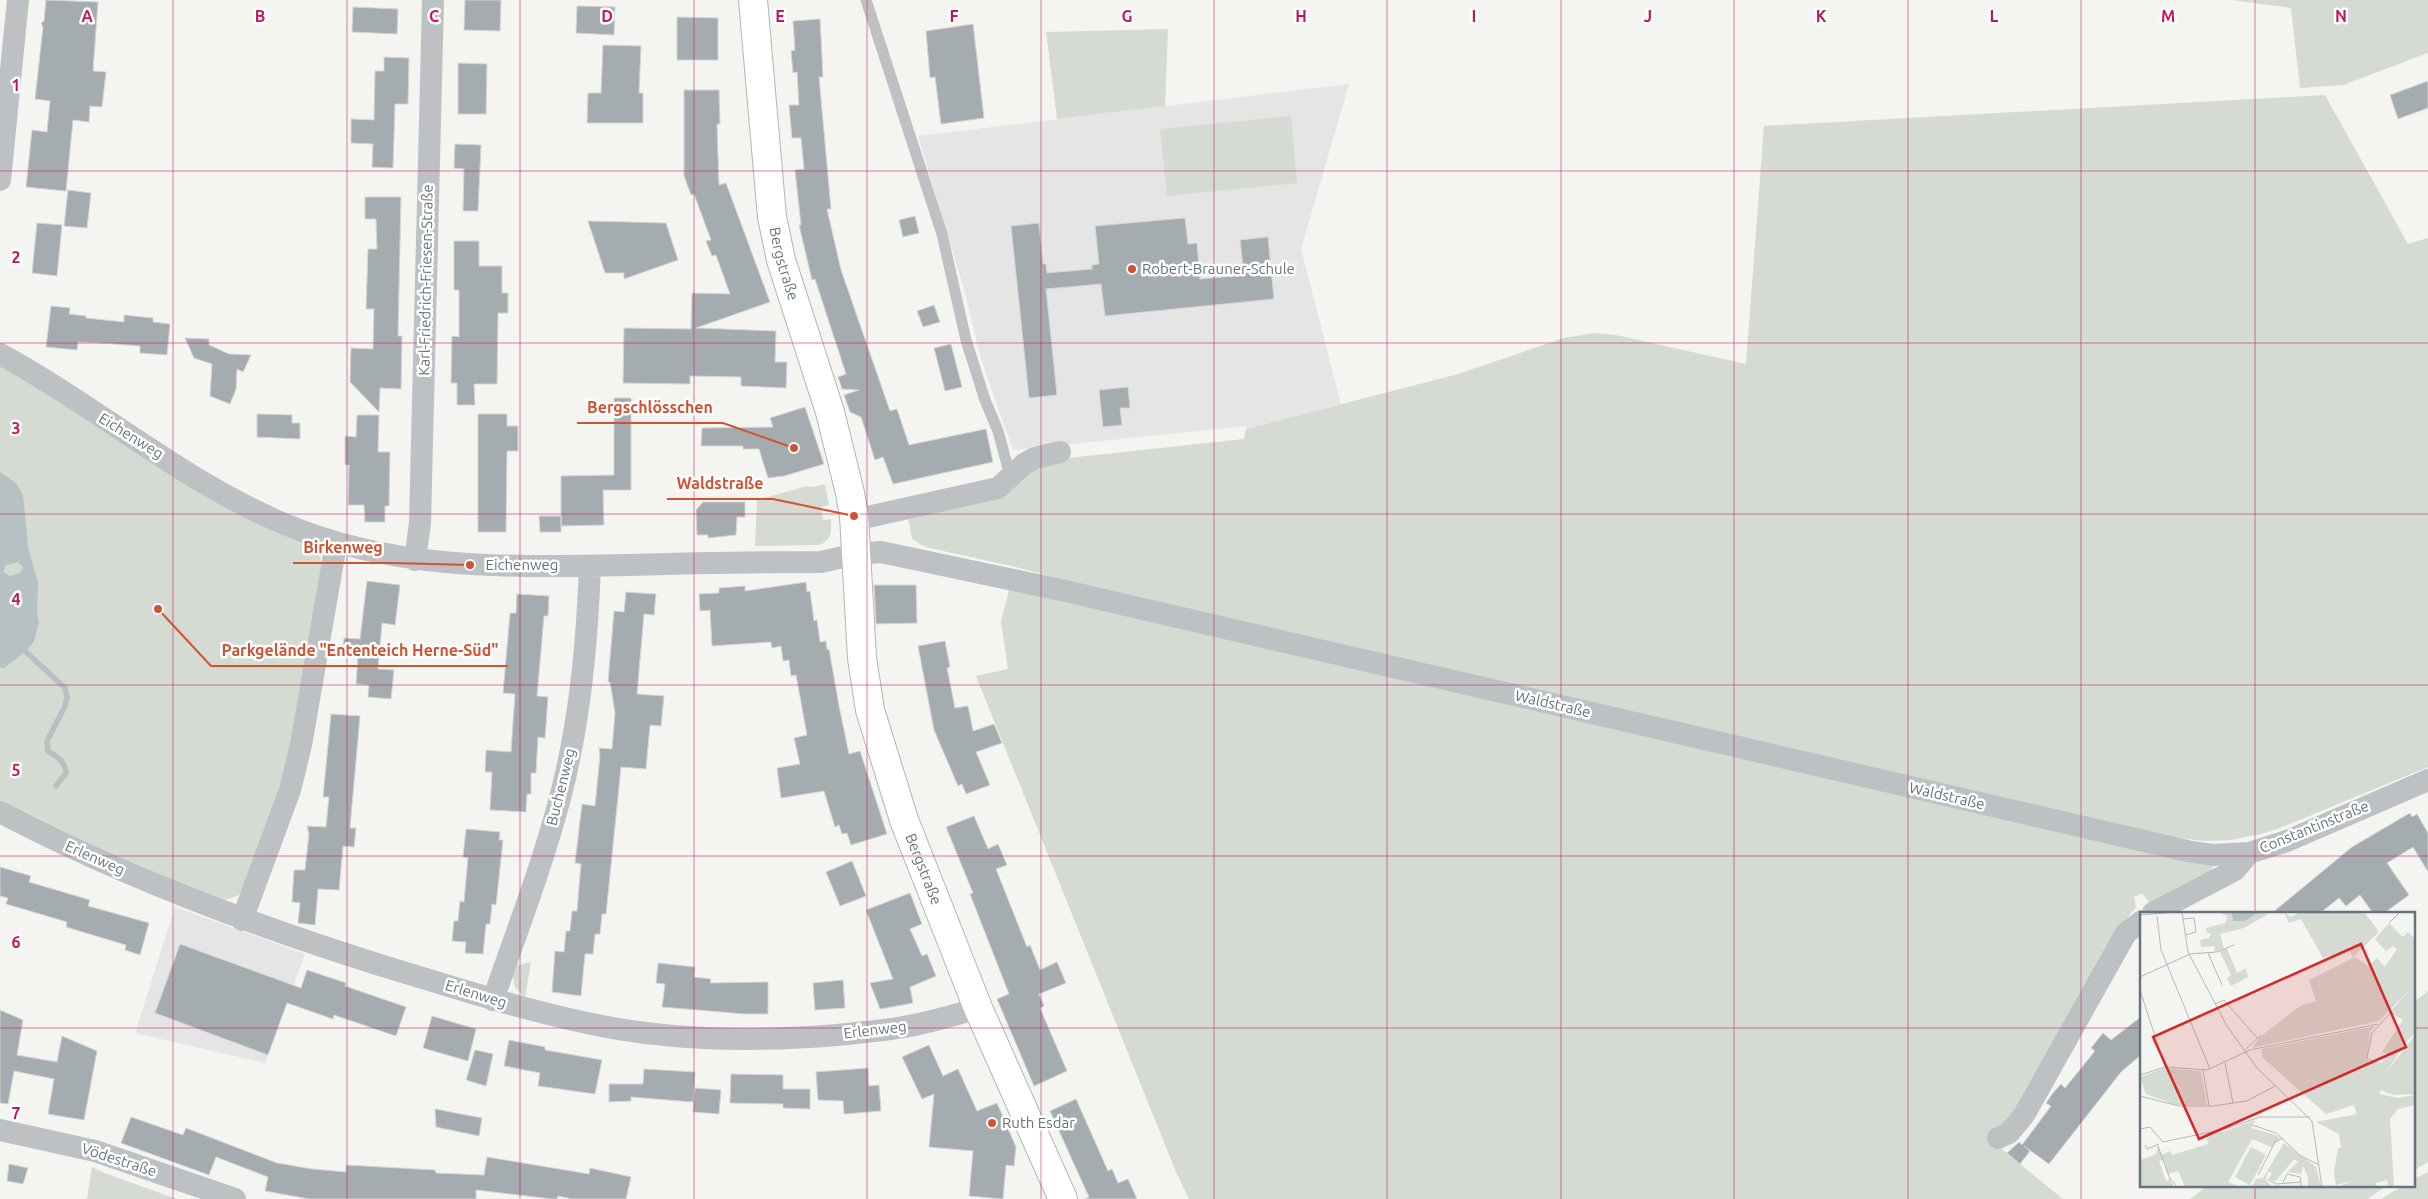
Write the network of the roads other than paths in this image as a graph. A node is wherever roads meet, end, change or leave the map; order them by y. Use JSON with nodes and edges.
{"nodes":[{"id":1,"x":18,"y":0,"type":"edge"},
{"id":2,"x":433,"y":0,"type":"edge"},
{"id":3,"x":753,"y":0,"type":"edge"},
{"id":4,"x":866,"y":0,"type":"edge"},
{"id":5,"x":0,"y":180,"type":"edge"},
{"id":6,"x":0,"y":354,"type":"edge"},
{"id":7,"x":1060,"y":452,"type":"dead end"},
{"id":8,"x":1010,"y":476,"type":"junction"},
{"id":9,"x":854,"y":520,"type":"junction"},
{"id":10,"x":336,"y":544,"type":"junction"},
{"id":11,"x":856,"y":554,"type":"junction"},
{"id":12,"x":415,"y":560,"type":"junction"},
{"id":13,"x":590,"y":566,"type":"junction"},
{"id":14,"x":2428,"y":780,"type":"edge"},
{"id":15,"x":0,"y":812,"type":"edge"},
{"id":16,"x":2249,"y":853,"type":"junction"},
{"id":17,"x":2155,"y":912,"type":"edge"},
{"id":18,"x":242,"y":920,"type":"junction"},
{"id":19,"x":2140,"y":922,"type":"edge"},
{"id":20,"x":493,"y":1000,"type":"junction"},
{"id":21,"x":978,"y":1008,"type":"junction"},
{"id":22,"x":0,"y":1130,"type":"edge"},
{"id":23,"x":1998,"y":1138,"type":"dead end"},
{"id":24,"x":235,"y":1199,"type":"edge"},
{"id":25,"x":1063,"y":1199,"type":"edge"}],
"edges":[{"from":1,"to":5,"type":"street"},
{"from":2,"to":12,"type":"street","name":"Karl-Friedrich-Friesen-Straße"},
{"from":3,"to":9,"type":"street","name":"Bergstraße"},
{"from":4,"to":8,"type":"lane"},
{"from":6,"to":10,"type":"street","name":"Eichenweg"},
{"from":7,"to":8,"type":"street"},
{"from":8,"to":9,"type":"street"},
{"from":9,"to":11,"type":"street","name":"Bergstraße"},
{"from":10,"to":12,"type":"street","name":"Eichenweg"},
{"from":10,"to":18,"type":"street"},
{"from":11,"to":13,"type":"street","name":"Eichenweg"},
{"from":11,"to":16,"type":"street","name":"Waldstraße"},
{"from":11,"to":21,"type":"street","name":"Bergstraße"},
{"from":12,"to":13,"type":"street","name":"Eichenweg"},
{"from":13,"to":20,"type":"street","name":"Buchenweg"},
{"from":14,"to":16,"type":"street","name":"Constantinstraße"},
{"from":15,"to":18,"type":"street","name":"Erlenweg"},
{"from":16,"to":17,"type":"street","name":"Constantinstraße"},
{"from":18,"to":20,"type":"street","name":"Erlenweg"},
{"from":19,"to":23,"type":"street"},
{"from":20,"to":21,"type":"street","name":"Erlenweg"},
{"from":21,"to":25,"type":"street","name":"Bergstraße"},
{"from":22,"to":24,"type":"street","name":"Vödestraße"}]}
